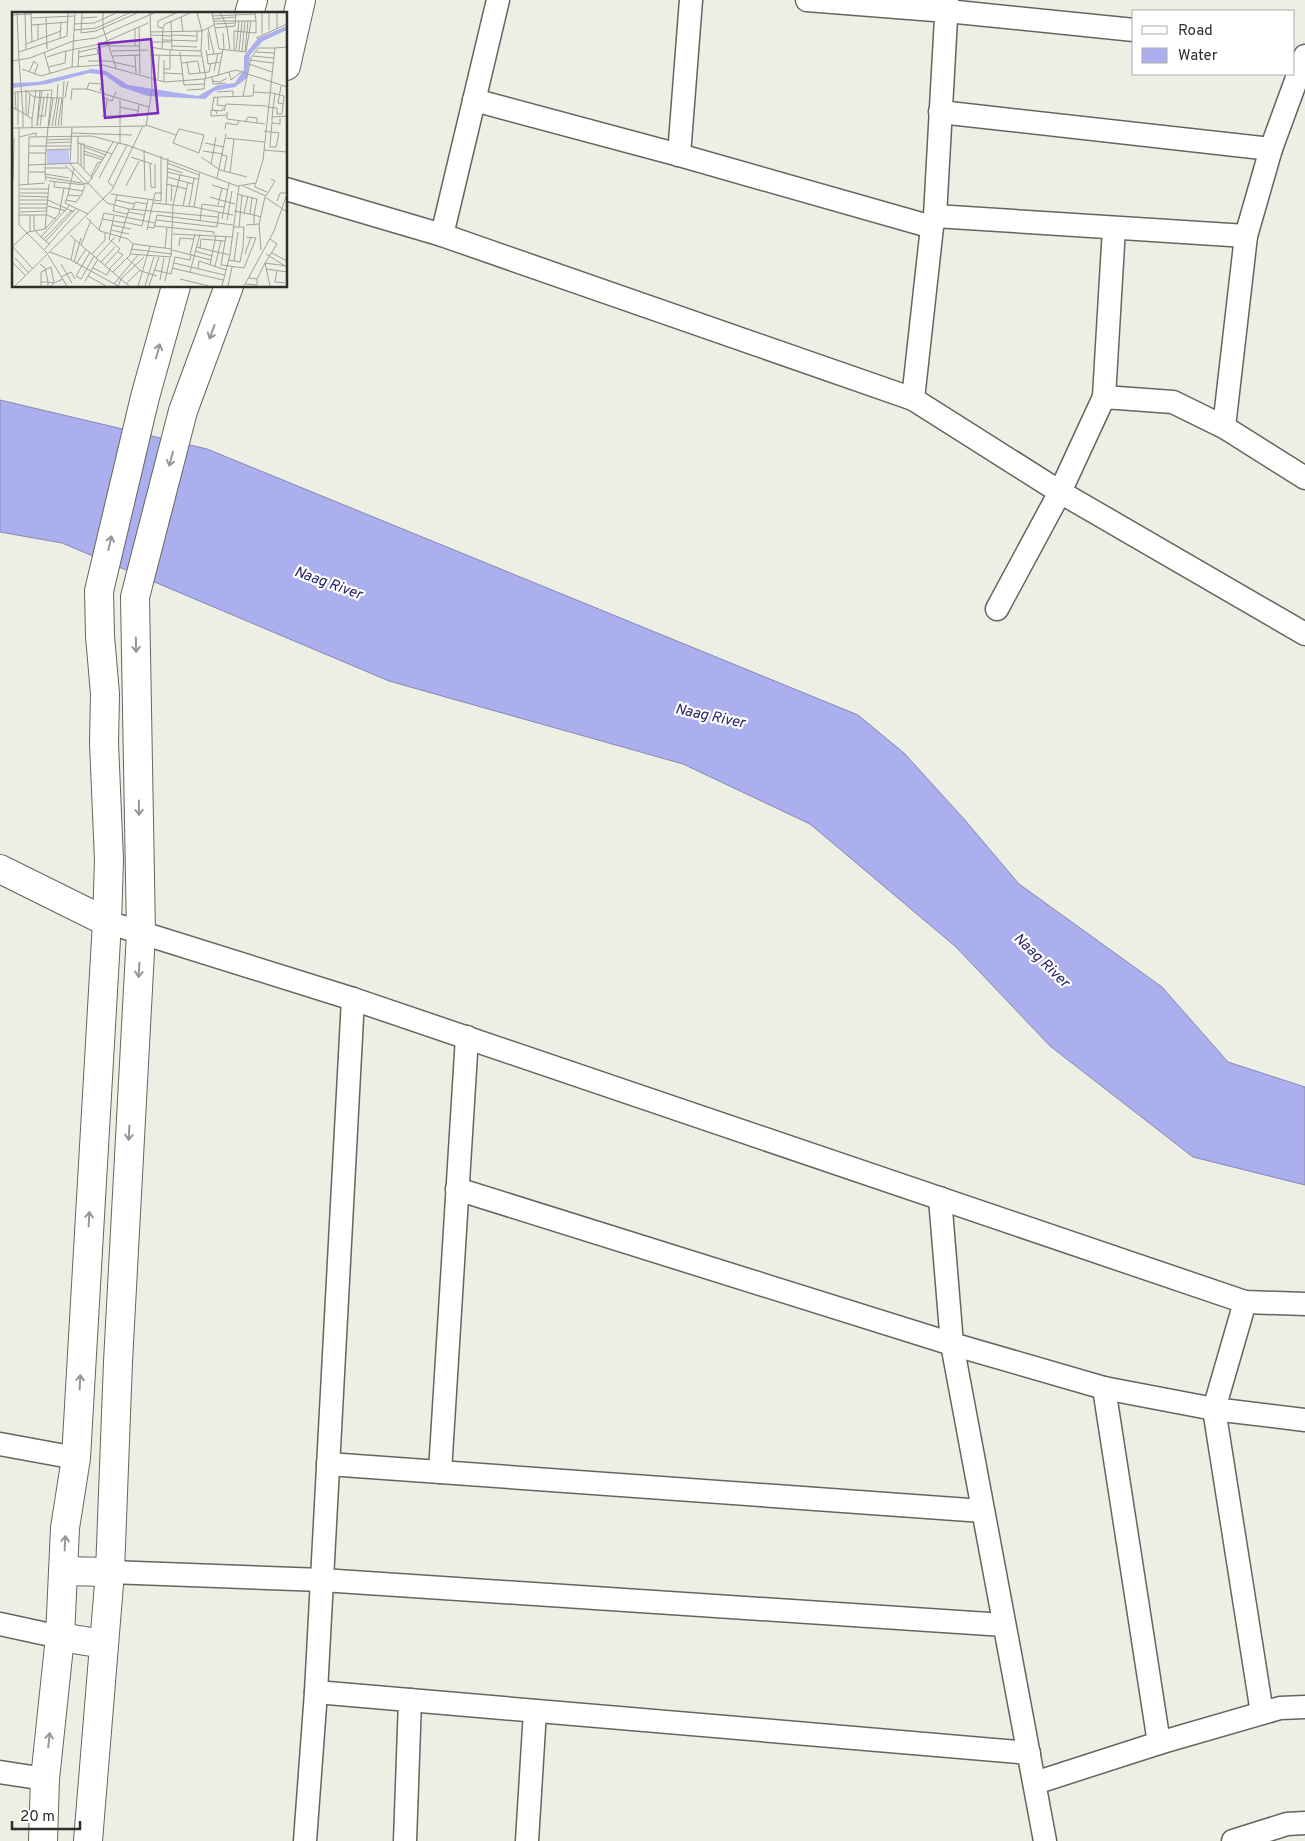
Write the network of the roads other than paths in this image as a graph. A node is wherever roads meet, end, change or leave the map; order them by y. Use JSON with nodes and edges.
{"nodes":[{"id":1,"x":301,"y":0,"type":"edge"},
{"id":2,"x":498,"y":0,"type":"edge"},
{"id":3,"x":691,"y":0,"type":"edge"},
{"id":4,"x":806,"y":0,"type":"edge"},
{"id":5,"x":947,"y":6,"type":"edge"},
{"id":6,"x":1132,"y":30,"type":"edge"},
{"id":7,"x":1305,"y":56,"type":"edge"},
{"id":8,"x":288,"y":57,"type":"edge"},
{"id":9,"x":474,"y":100,"type":"junction"},
{"id":10,"x":940,"y":112,"type":"junction"},
{"id":11,"x":1271,"y":148,"type":"junction"},
{"id":12,"x":679,"y":155,"type":"junction"},
{"id":13,"x":288,"y":191,"type":"edge"},
{"id":14,"x":934,"y":221,"type":"junction"},
{"id":15,"x":1114,"y":228,"type":"junction"},
{"id":16,"x":442,"y":235,"type":"junction"},
{"id":17,"x":1246,"y":236,"type":"junction"},
{"id":18,"x":175,"y":288,"type":"edge"},
{"id":19,"x":227,"y":288,"type":"edge"},
{"id":20,"x":1104,"y":397,"type":"junction"},
{"id":21,"x":913,"y":399,"type":"junction"},
{"id":22,"x":1224,"y":427,"type":"junction"},
{"id":23,"x":1305,"y":478,"type":"edge"},
{"id":24,"x":1060,"y":492,"type":"junction"},
{"id":25,"x":997,"y":609,"type":"dead end"},
{"id":26,"x":1305,"y":634,"type":"edge"},
{"id":27,"x":0,"y":869,"type":"edge"},
{"id":28,"x":107,"y":922,"type":"junction"},
{"id":29,"x":141,"y":933,"type":"junction"},
{"id":30,"x":353,"y":999,"type":"junction"},
{"id":31,"x":467,"y":1037,"type":"junction"},
{"id":32,"x":457,"y":1189,"type":"junction"},
{"id":33,"x":940,"y":1198,"type":"junction"},
{"id":34,"x":1245,"y":1302,"type":"junction"},
{"id":35,"x":1305,"y":1304,"type":"edge"},
{"id":36,"x":952,"y":1344,"type":"junction"},
{"id":37,"x":1104,"y":1388,"type":"junction"},
{"id":38,"x":1214,"y":1409,"type":"junction"},
{"id":39,"x":1305,"y":1420,"type":"edge"},
{"id":40,"x":0,"y":1444,"type":"edge"},
{"id":41,"x":76,"y":1458,"type":"junction"},
{"id":42,"x":328,"y":1464,"type":"junction"},
{"id":43,"x":440,"y":1472,"type":"junction"},
{"id":44,"x":983,"y":1511,"type":"junction"},
{"id":45,"x":63,"y":1571,"type":"junction"},
{"id":46,"x":110,"y":1572,"type":"junction"},
{"id":47,"x":322,"y":1580,"type":"junction"},
{"id":48,"x":0,"y":1624,"type":"edge"},
{"id":49,"x":1004,"y":1625,"type":"junction"},
{"id":50,"x":60,"y":1637,"type":"junction"},
{"id":51,"x":104,"y":1644,"type":"junction"},
{"id":52,"x":316,"y":1692,"type":"junction"},
{"id":53,"x":410,"y":1700,"type":"junction"},
{"id":54,"x":1305,"y":1707,"type":"edge"},
{"id":55,"x":535,"y":1711,"type":"junction"},
{"id":56,"x":1262,"y":1713,"type":"junction"},
{"id":57,"x":1159,"y":1743,"type":"junction"},
{"id":58,"x":1029,"y":1753,"type":"junction"},
{"id":59,"x":0,"y":1772,"type":"edge"},
{"id":60,"x":45,"y":1778,"type":"junction"},
{"id":61,"x":1035,"y":1783,"type":"junction"},
{"id":62,"x":1305,"y":1823,"type":"edge"},
{"id":63,"x":43,"y":1841,"type":"edge"},
{"id":64,"x":88,"y":1841,"type":"edge"},
{"id":65,"x":305,"y":1841,"type":"edge"},
{"id":66,"x":405,"y":1841,"type":"edge"},
{"id":67,"x":527,"y":1841,"type":"edge"},
{"id":68,"x":1045,"y":1841,"type":"edge"},
{"id":69,"x":1233,"y":1841,"type":"edge"}],
"edges":[{"from":1,"to":8,"type":"main road"},
{"from":2,"to":9,"type":"street"},
{"from":3,"to":12,"type":"street"},
{"from":4,"to":5,"type":"street"},
{"from":5,"to":6,"type":"street"},
{"from":5,"to":10,"type":"street"},
{"from":7,"to":11,"type":"street"},
{"from":9,"to":12,"type":"street"},
{"from":9,"to":16,"type":"street"},
{"from":10,"to":11,"type":"street"},
{"from":10,"to":14,"type":"street"},
{"from":11,"to":17,"type":"street"},
{"from":12,"to":14,"type":"street"},
{"from":13,"to":16,"type":"street"},
{"from":14,"to":15,"type":"street"},
{"from":14,"to":21,"type":"street"},
{"from":15,"to":17,"type":"street"},
{"from":15,"to":20,"type":"street"},
{"from":16,"to":21,"type":"street"},
{"from":17,"to":22,"type":"street"},
{"from":28,"to":18,"type":"main road","one_way":true},
{"from":19,"to":29,"type":"main road","one_way":true},
{"from":20,"to":22,"type":"street"},
{"from":20,"to":24,"type":"street"},
{"from":21,"to":24,"type":"street"},
{"from":22,"to":23,"type":"street"},
{"from":24,"to":25,"type":"street"},
{"from":24,"to":26,"type":"street"},
{"from":27,"to":28,"type":"main road"},
{"from":28,"to":29,"type":"street"},
{"from":41,"to":28,"type":"main road","one_way":true},
{"from":29,"to":30,"type":"street"},
{"from":29,"to":46,"type":"main road","one_way":true},
{"from":30,"to":31,"type":"street"},
{"from":30,"to":42,"type":"street"},
{"from":31,"to":32,"type":"street"},
{"from":31,"to":33,"type":"street"},
{"from":32,"to":36,"type":"street"},
{"from":32,"to":43,"type":"street"},
{"from":33,"to":34,"type":"street"},
{"from":33,"to":36,"type":"street"},
{"from":34,"to":35,"type":"street"},
{"from":34,"to":38,"type":"street"},
{"from":36,"to":37,"type":"street"},
{"from":36,"to":44,"type":"street"},
{"from":37,"to":38,"type":"street"},
{"from":37,"to":57,"type":"street"},
{"from":38,"to":39,"type":"street"},
{"from":38,"to":56,"type":"street"},
{"from":40,"to":41,"type":"street"},
{"from":45,"to":41,"type":"main road","one_way":true},
{"from":42,"to":43,"type":"street"},
{"from":42,"to":47,"type":"street"},
{"from":43,"to":44,"type":"street"},
{"from":44,"to":49,"type":"street"},
{"from":45,"to":46,"type":"main road"},
{"from":45,"to":50,"type":"main road"},
{"from":46,"to":47,"type":"street"},
{"from":46,"to":51,"type":"main road"},
{"from":47,"to":49,"type":"street"},
{"from":47,"to":52,"type":"street"},
{"from":48,"to":50,"type":"street"},
{"from":49,"to":58,"type":"street"},
{"from":50,"to":51,"type":"main road"},
{"from":60,"to":50,"type":"main road","one_way":true},
{"from":51,"to":64,"type":"main road"},
{"from":52,"to":53,"type":"street"},
{"from":52,"to":65,"type":"street"},
{"from":53,"to":55,"type":"street"},
{"from":53,"to":66,"type":"street"},
{"from":54,"to":56,"type":"street"},
{"from":55,"to":58,"type":"street"},
{"from":55,"to":67,"type":"street"},
{"from":56,"to":57,"type":"street"},
{"from":57,"to":61,"type":"street"},
{"from":58,"to":61,"type":"street"},
{"from":59,"to":60,"type":"street"},
{"from":60,"to":63,"type":"main road"},
{"from":61,"to":68,"type":"street"},
{"from":62,"to":69,"type":"street"}]}
